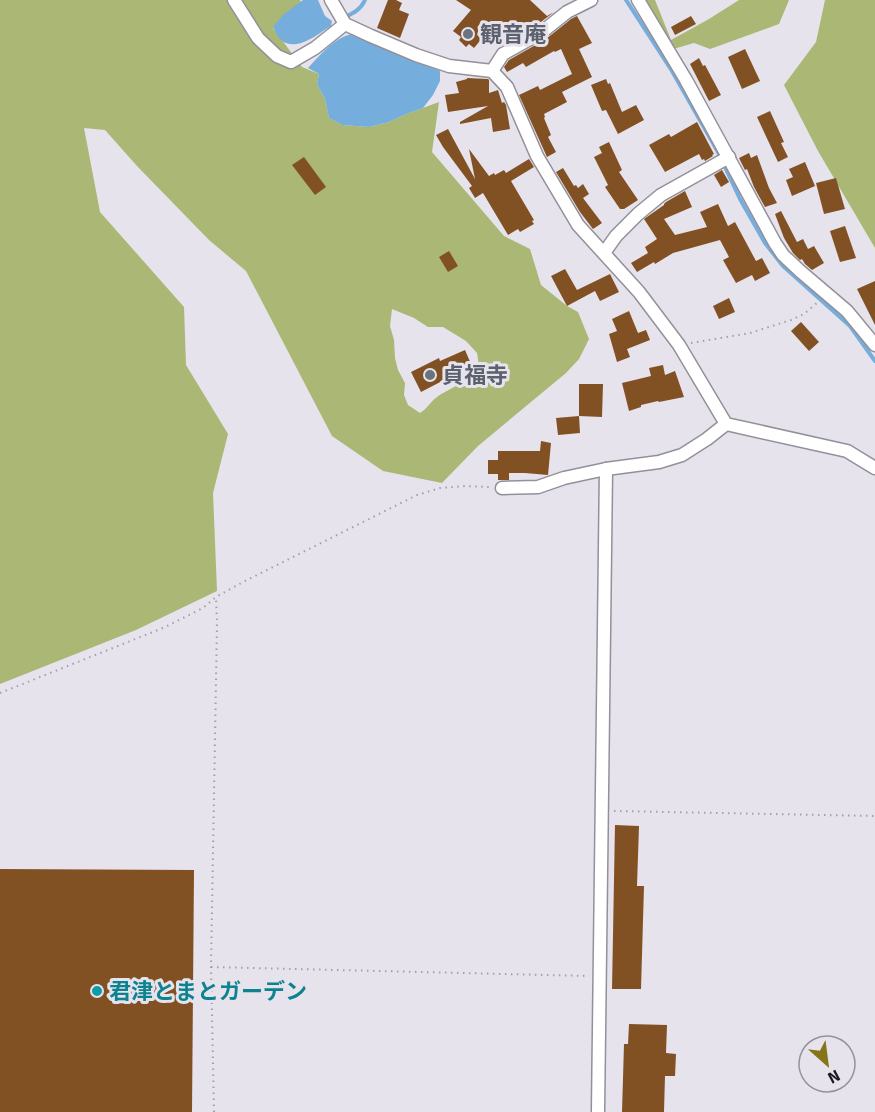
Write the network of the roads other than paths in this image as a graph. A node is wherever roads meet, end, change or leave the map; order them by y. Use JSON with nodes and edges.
{"nodes":[{"id":1,"x":234,"y":0,"type":"edge"},
{"id":2,"x":331,"y":0,"type":"edge"},
{"id":3,"x":591,"y":0,"type":"edge"},
{"id":4,"x":638,"y":0,"type":"edge"},
{"id":5,"x":342,"y":19,"type":"junction"},
{"id":6,"x":492,"y":71,"type":"junction"},
{"id":7,"x":724,"y":160,"type":"junction"},
{"id":8,"x":604,"y":253,"type":"junction"},
{"id":9,"x":875,"y":345,"type":"edge"},
{"id":10,"x":726,"y":424,"type":"junction"},
{"id":11,"x":875,"y":468,"type":"edge"},
{"id":12,"x":606,"y":469,"type":"junction"},
{"id":13,"x":502,"y":488,"type":"road end"},
{"id":14,"x":598,"y":1112,"type":"edge"}],
"edges":[{"from":1,"to":5,"type":"street"},
{"from":2,"to":5,"type":"street"},
{"from":3,"to":6,"type":"street"},
{"from":4,"to":7,"type":"street"},
{"from":5,"to":6,"type":"street"},
{"from":6,"to":8,"type":"street"},
{"from":7,"to":8,"type":"street"},
{"from":7,"to":9,"type":"street"},
{"from":8,"to":10,"type":"street"},
{"from":10,"to":11,"type":"street"},
{"from":10,"to":12,"type":"street"},
{"from":12,"to":13,"type":"street"},
{"from":12,"to":14,"type":"street"}]}
